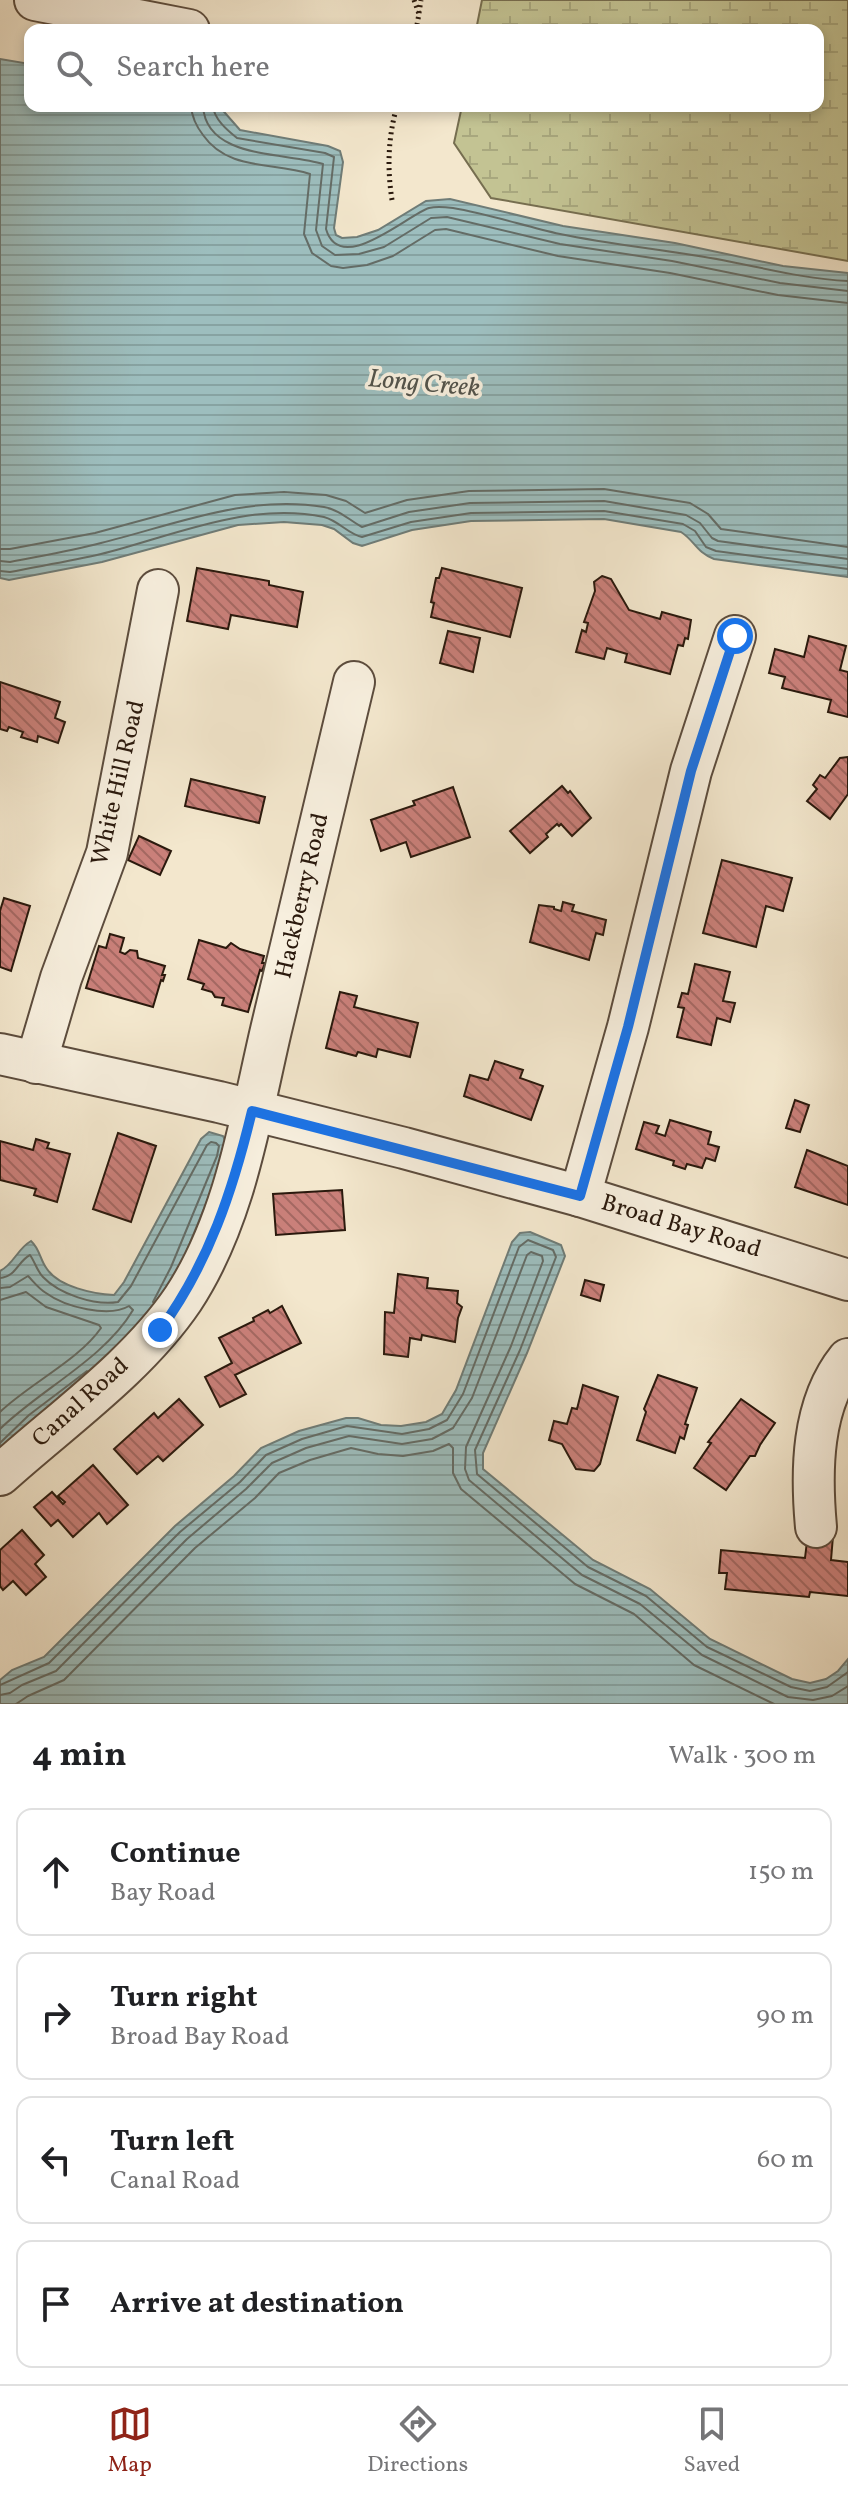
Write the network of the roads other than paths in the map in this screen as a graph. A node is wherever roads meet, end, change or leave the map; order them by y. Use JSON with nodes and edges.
{"nodes":[{"id":1,"x":35,"y":0,"type":"edge"},
{"id":2,"x":158,"y":24,"type":"edge"},
{"id":3,"x":158,"y":590,"type":"dead end"},
{"id":4,"x":735,"y":636,"type":"dead end"},
{"id":5,"x":354,"y":682,"type":"dead end"},
{"id":6,"x":18,"y":1059,"type":"edge"},
{"id":7,"x":252,"y":1111,"type":"junction"},
{"id":8,"x":580,"y":1196,"type":"junction"},
{"id":9,"x":848,"y":1280,"type":"edge"},
{"id":10,"x":848,"y":1359,"type":"edge"},
{"id":11,"x":0,"y":1475,"type":"edge"},
{"id":12,"x":816,"y":1527,"type":"dead end"}],
"edges":[{"from":1,"to":2,"type":"street"},
{"from":3,"to":6,"type":"street","name":"White Hill Road"},
{"from":4,"to":8,"type":"street"},
{"from":5,"to":7,"type":"street","name":"Hackberry Road"},
{"from":6,"to":7,"type":"street","name":"Broad Bay Road"},
{"from":7,"to":8,"type":"street","name":"Broad Bay Road"},
{"from":7,"to":11,"type":"street","name":"Canal Road"},
{"from":8,"to":9,"type":"street","name":"Broad Bay Road"},
{"from":10,"to":12,"type":"street"}]}
